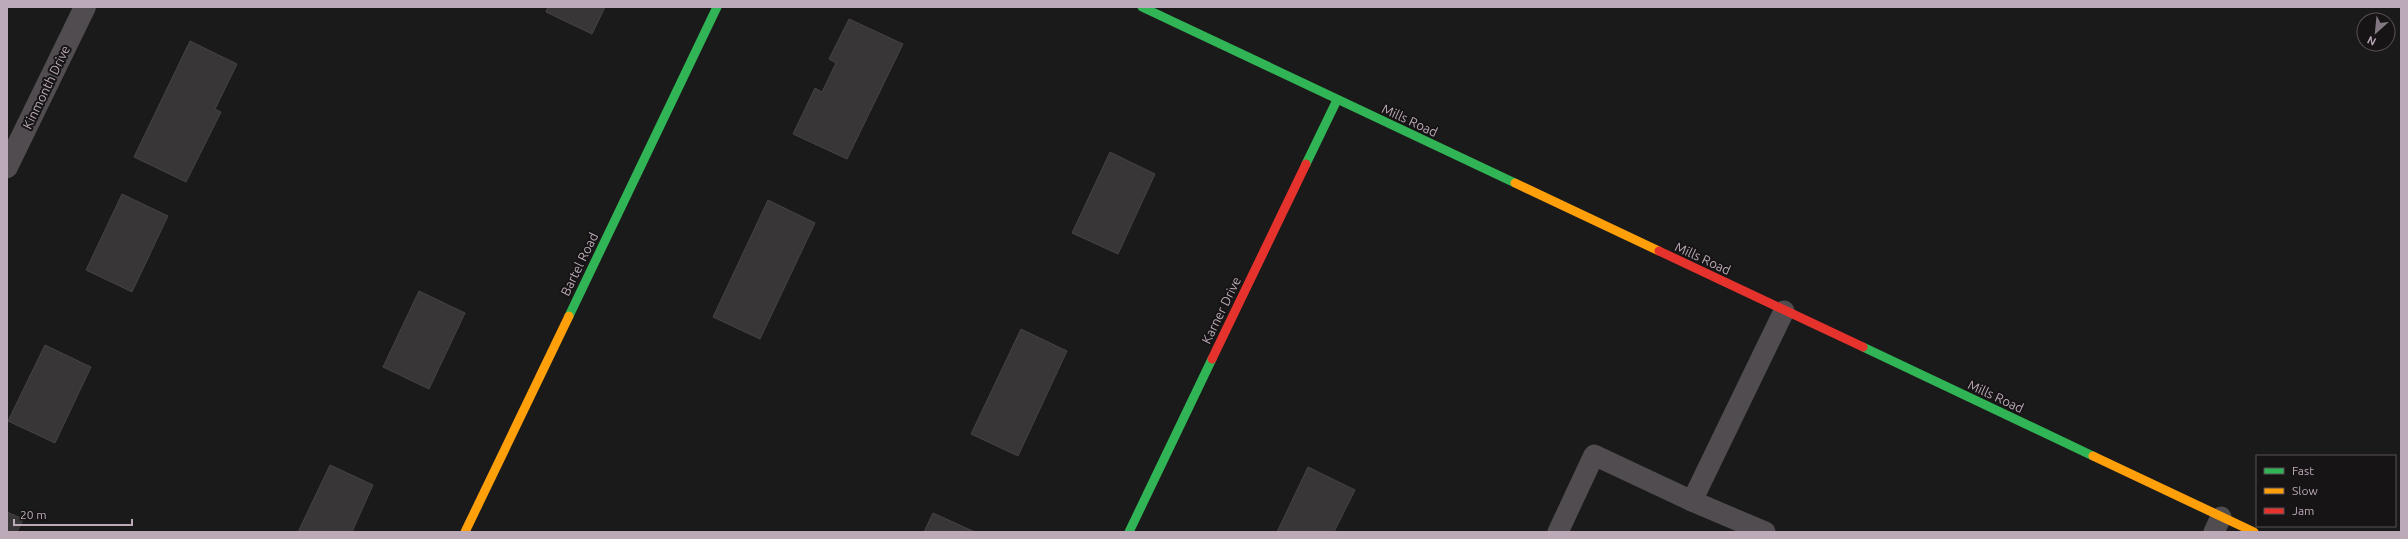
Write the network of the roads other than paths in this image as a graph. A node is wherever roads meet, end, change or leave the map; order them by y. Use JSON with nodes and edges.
{"nodes":[{"id":1,"x":85,"y":7,"type":"edge"},
{"id":2,"x":717,"y":7,"type":"edge"},
{"id":3,"x":1142,"y":7,"type":"edge"},
{"id":4,"x":1337,"y":100,"type":"junction"},
{"id":5,"x":7,"y":167,"type":"edge"},
{"id":6,"x":1784,"y":311,"type":"junction"},
{"id":7,"x":1692,"y":501,"type":"junction"},
{"id":8,"x":2218,"y":524,"type":"edge"},
{"id":9,"x":465,"y":532,"type":"edge"},
{"id":10,"x":1129,"y":532,"type":"edge"},
{"id":11,"x":1558,"y":532,"type":"edge"},
{"id":12,"x":1765,"y":532,"type":"edge"},
{"id":13,"x":2254,"y":532,"type":"edge"}],
"edges":[{"from":1,"to":5,"type":"street","name":"Kinmonth Drive"},
{"from":2,"to":9,"type":"street","name":"Bartel Road"},
{"from":3,"to":4,"type":"street","name":"Mills Road"},
{"from":4,"to":6,"type":"street","name":"Mills Road"},
{"from":4,"to":10,"type":"street","name":"Karner Drive"},
{"from":6,"to":7,"type":"lane"},
{"from":6,"to":8,"type":"street","name":"Mills Road"},
{"from":7,"to":11,"type":"lane"},
{"from":7,"to":12,"type":"lane"},
{"from":8,"to":13,"type":"street","name":"Mills Road"}]}
